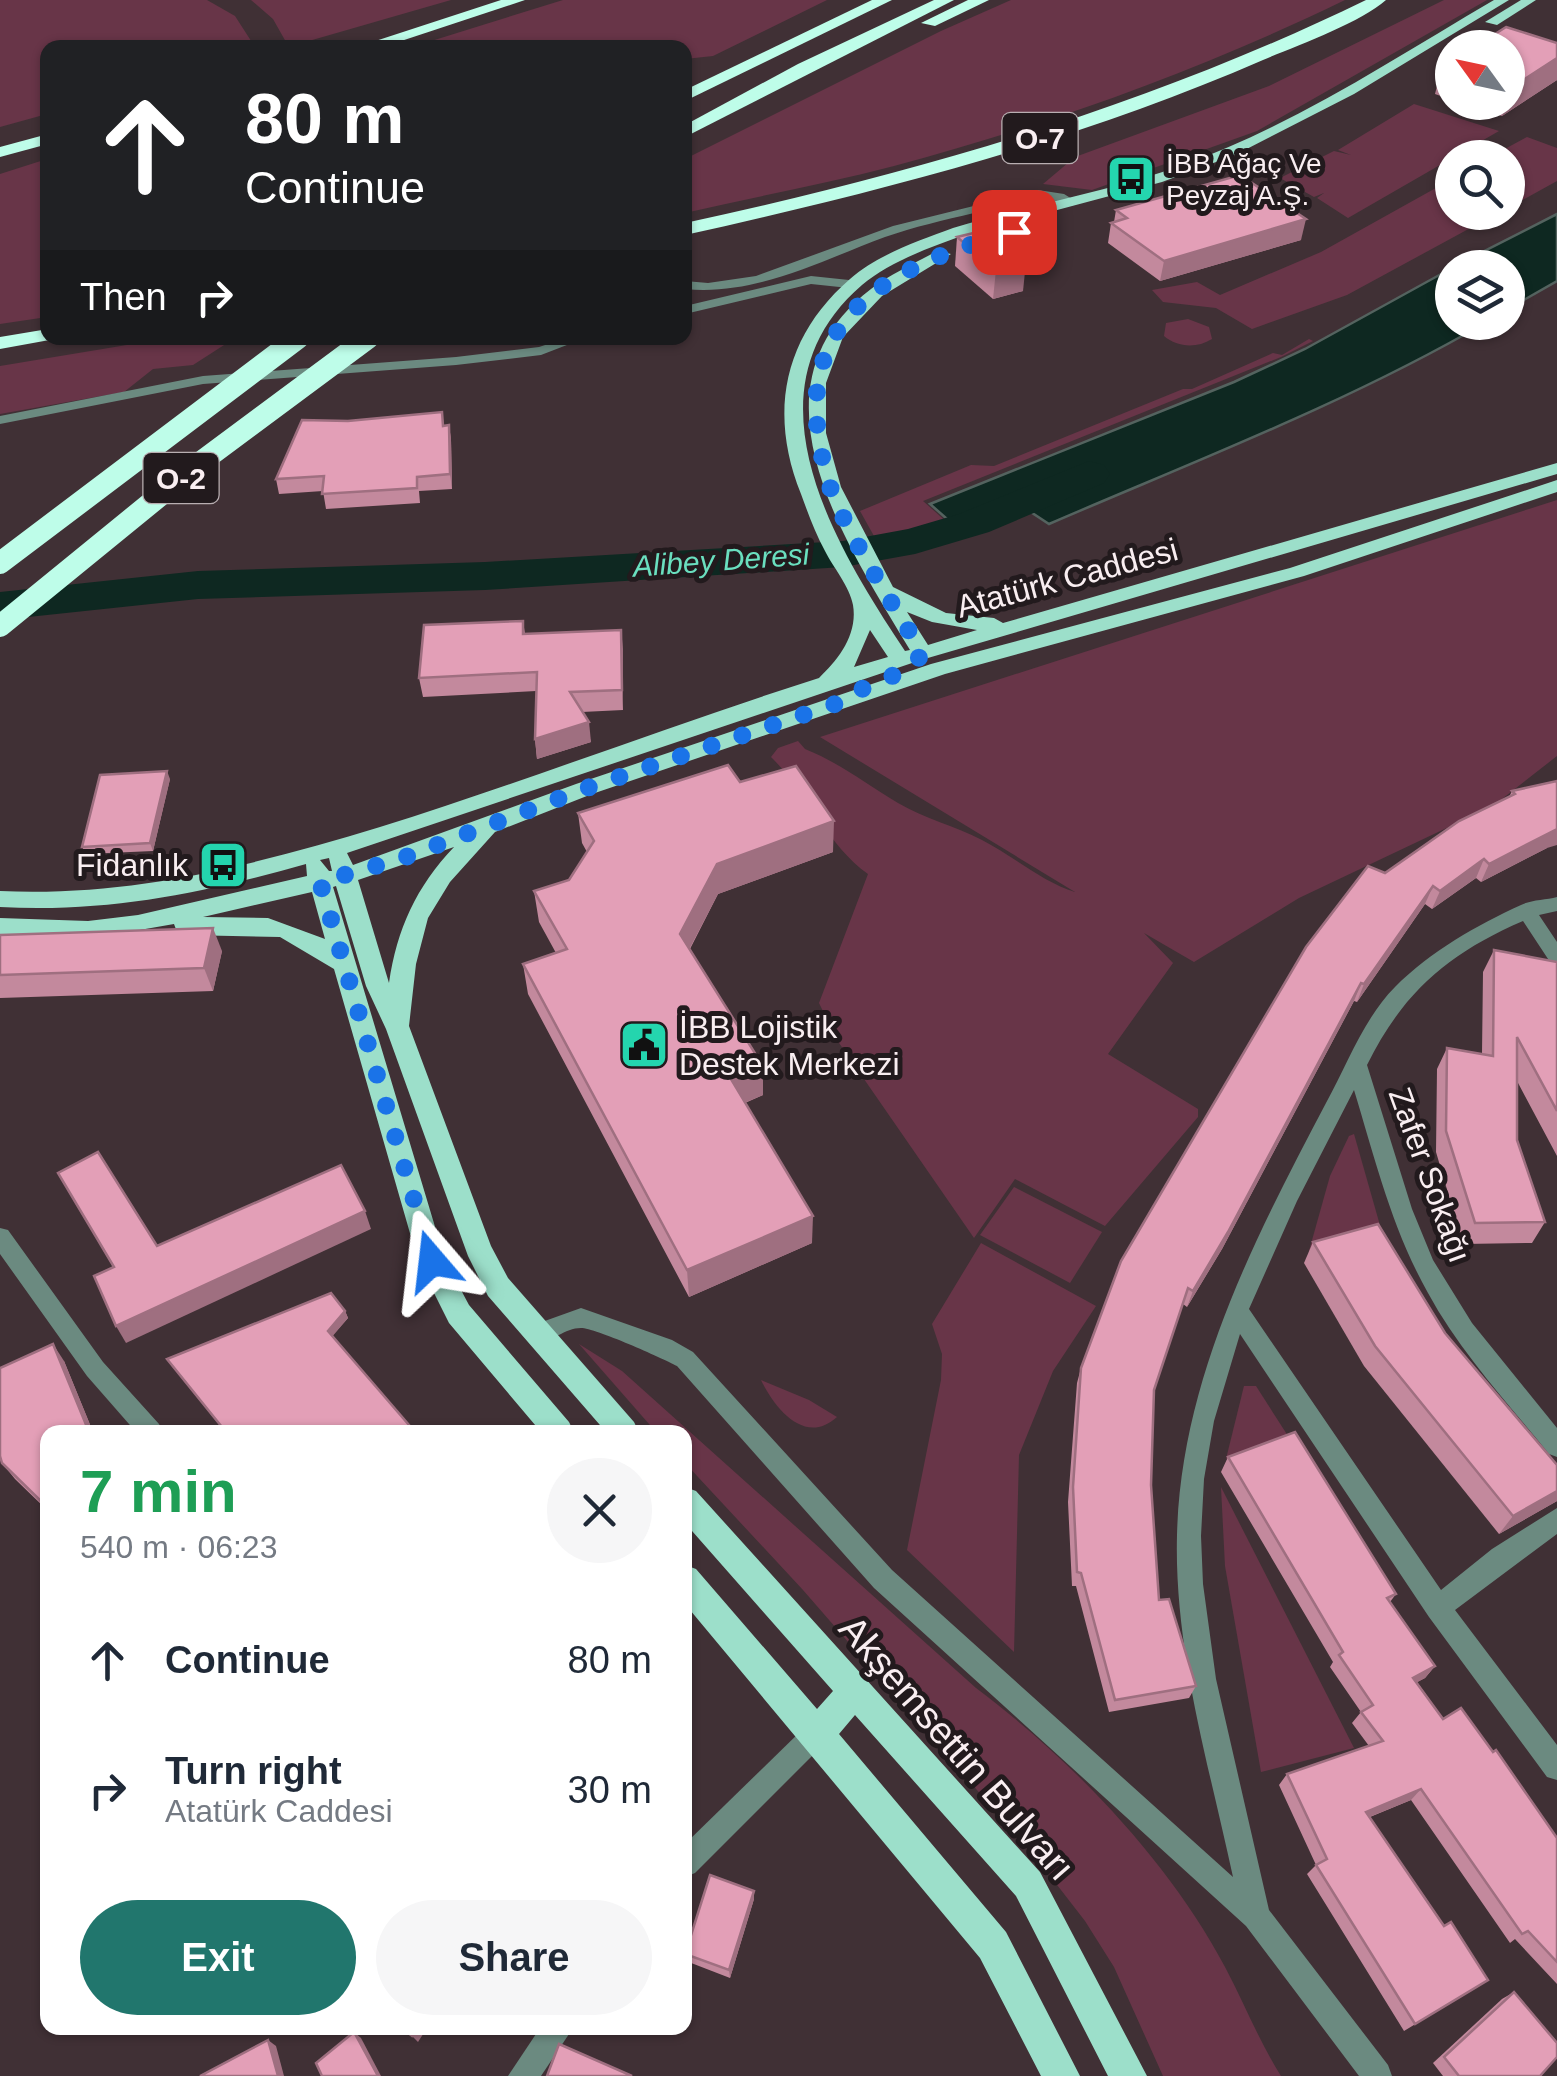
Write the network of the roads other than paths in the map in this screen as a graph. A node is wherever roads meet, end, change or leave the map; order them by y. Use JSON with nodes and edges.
{"nodes":[{"id":1,"x":517,"y":0,"type":"edge"},
{"id":2,"x":850,"y":0,"type":"edge"},
{"id":3,"x":884,"y":0,"type":"edge"},
{"id":4,"x":946,"y":0,"type":"edge"},
{"id":5,"x":981,"y":0,"type":"edge"},
{"id":6,"x":1378,"y":0,"type":"edge"},
{"id":7,"x":1502,"y":0,"type":"edge"},
{"id":8,"x":1530,"y":0,"type":"edge"},
{"id":9,"x":388,"y":40,"type":"edge"},
{"id":10,"x":761,"y":56,"type":"junction"},
{"id":11,"x":804,"y":66,"type":"junction"},
{"id":12,"x":692,"y":92,"type":"edge"},
{"id":13,"x":692,"y":128,"type":"edge"},
{"id":14,"x":40,"y":141,"type":"edge"},
{"id":15,"x":0,"y":152,"type":"edge"},
{"id":16,"x":1071,"y":202,"type":"junction"},
{"id":17,"x":1036,"y":211,"type":"junction"},
{"id":18,"x":1086,"y":213,"type":"junction"},
{"id":19,"x":1050,"y":222,"type":"junction"},
{"id":20,"x":692,"y":227,"type":"edge"},
{"id":21,"x":850,"y":284,"type":"junction"},
{"id":22,"x":692,"y":286,"type":"edge"},
{"id":23,"x":702,"y":288,"type":"junction"},
{"id":24,"x":710,"y":304,"type":"junction"},
{"id":25,"x":692,"y":308,"type":"edge"},
{"id":26,"x":40,"y":336,"type":"edge"},
{"id":27,"x":0,"y":343,"type":"edge"},
{"id":28,"x":289,"y":345,"type":"edge"},
{"id":29,"x":359,"y":345,"type":"edge"},
{"id":30,"x":558,"y":345,"type":"edge"},
{"id":31,"x":0,"y":420,"type":"edge"},
{"id":32,"x":1557,"y":468,"type":"edge"},
{"id":33,"x":1557,"y":486,"type":"edge"},
{"id":34,"x":0,"y":563,"type":"edge"},
{"id":35,"x":878,"y":579,"type":"junction"},
{"id":36,"x":863,"y":598,"type":"junction"},
{"id":37,"x":1039,"y":622,"type":"junction"},
{"id":38,"x":0,"y":626,"type":"edge"},
{"id":39,"x":912,"y":659,"type":"junction"},
{"id":40,"x":938,"y":670,"type":"junction"},
{"id":41,"x":822,"y":684,"type":"junction"},
{"id":42,"x":838,"y":703,"type":"junction"},
{"id":43,"x":498,"y":821,"type":"junction"},
{"id":44,"x":337,"y":850,"type":"junction"},
{"id":45,"x":313,"y":855,"type":"junction"},
{"id":46,"x":332,"y":879,"type":"junction"},
{"id":47,"x":0,"y":899,"type":"edge"},
{"id":48,"x":1557,"y":904,"type":"edge"},
{"id":49,"x":1526,"y":910,"type":"junction"},
{"id":50,"x":138,"y":924,"type":"junction"},
{"id":51,"x":0,"y":927,"type":"edge"},
{"id":52,"x":1557,"y":957,"type":"edge"},
{"id":53,"x":344,"y":964,"type":"junction"},
{"id":54,"x":398,"y":1030,"type":"junction"},
{"id":55,"x":1357,"y":1066,"type":"junction"},
{"id":56,"x":0,"y":1237,"type":"edge"},
{"id":57,"x":1239,"y":1313,"type":"junction"},
{"id":58,"x":536,"y":1334,"type":"junction"},
{"id":59,"x":496,"y":1360,"type":"junction"},
{"id":60,"x":146,"y":1425,"type":"edge"},
{"id":61,"x":552,"y":1425,"type":"edge"},
{"id":62,"x":618,"y":1425,"type":"edge"},
{"id":63,"x":1557,"y":1446,"type":"edge"},
{"id":64,"x":692,"y":1509,"type":"edge"},
{"id":65,"x":1557,"y":1520,"type":"edge"},
{"id":66,"x":692,"y":1588,"type":"edge"},
{"id":67,"x":1438,"y":1608,"type":"junction"},
{"id":68,"x":855,"y":1692,"type":"junction"},
{"id":69,"x":815,"y":1734,"type":"junction"},
{"id":70,"x":1557,"y":1768,"type":"edge"},
{"id":71,"x":692,"y":1856,"type":"edge"},
{"id":72,"x":1256,"y":1916,"type":"junction"},
{"id":73,"x":553,"y":2035,"type":"edge"},
{"id":74,"x":524,"y":2076,"type":"edge"},
{"id":75,"x":1061,"y":2076,"type":"edge"},
{"id":76,"x":1128,"y":2076,"type":"edge"},
{"id":77,"x":1377,"y":2076,"type":"edge"}],
"edges":[{"from":1,"to":9,"type":"highway"},
{"from":2,"to":10,"type":"highway"},
{"from":3,"to":10,"type":"highway"},
{"from":4,"to":11,"type":"highway"},
{"from":5,"to":11,"type":"highway"},
{"from":6,"to":20,"type":"highway","number":"O-7"},
{"from":7,"to":16,"type":"main road"},
{"from":8,"to":18,"type":"main road"},
{"from":10,"to":12,"type":"highway"},
{"from":11,"to":13,"type":"highway"},
{"from":14,"to":15,"type":"highway"},
{"from":16,"to":17,"type":"main road"},
{"from":16,"to":18,"type":"main road"},
{"from":16,"to":23,"type":"street"},
{"from":17,"to":19,"type":"main road"},
{"from":17,"to":21,"type":"main road"},
{"from":18,"to":19,"type":"main road"},
{"from":19,"to":35,"type":"main road"},
{"from":21,"to":24,"type":"street"},
{"from":21,"to":36,"type":"main road"},
{"from":22,"to":23,"type":"street"},
{"from":23,"to":24,"type":"street"},
{"from":24,"to":25,"type":"street"},
{"from":26,"to":27,"type":"highway"},
{"from":28,"to":34,"type":"highway","number":"O-2","bridge":true},
{"from":29,"to":38,"type":"highway","number":"O-2","bridge":true},
{"from":30,"to":31,"type":"street"},
{"from":32,"to":37,"type":"main road","name":"Atatürk Caddesi"},
{"from":33,"to":40,"type":"main road","name":"Atatürk Caddesi"},
{"from":35,"to":37,"type":"main road"},
{"from":35,"to":39,"type":"main road"},
{"from":36,"to":39,"type":"main road"},
{"from":36,"to":41,"type":"main road"},
{"from":37,"to":39,"type":"main road","name":"Atatürk Caddesi"},
{"from":39,"to":40,"type":"main road"},
{"from":39,"to":41,"type":"main road","name":"Atatürk Caddesi"},
{"from":39,"to":42,"type":"main road"},
{"from":40,"to":42,"type":"main road","name":"Atatürk Caddesi"},
{"from":41,"to":44,"type":"main road","name":"Atatürk Caddesi"},
{"from":42,"to":43,"type":"main road","name":"Atatürk Caddesi"},
{"from":43,"to":46,"type":"main road","name":"Atatürk Caddesi"},
{"from":43,"to":54,"type":"main road"},
{"from":44,"to":45,"type":"main road","name":"Atatürk Caddesi"},
{"from":44,"to":46,"type":"main road"},
{"from":45,"to":46,"type":"main road"},
{"from":45,"to":47,"type":"main road","name":"Atatürk Caddesi"},
{"from":46,"to":50,"type":"main road","name":"Atatürk Caddesi"},
{"from":46,"to":53,"type":"main road"},
{"from":46,"to":54,"type":"main road"},
{"from":48,"to":49,"type":"street"},
{"from":49,"to":52,"type":"street"},
{"from":49,"to":55,"type":"street"},
{"from":50,"to":51,"type":"main road"},
{"from":50,"to":53,"type":"main road"},
{"from":53,"to":59,"type":"main road"},
{"from":54,"to":58,"type":"main road"},
{"from":55,"to":57,"type":"street"},
{"from":55,"to":63,"type":"street","name":"Zafer Sokağı"},
{"from":56,"to":60,"type":"street"},
{"from":57,"to":67,"type":"street"},
{"from":57,"to":72,"type":"street"},
{"from":58,"to":59,"type":"main road"},
{"from":58,"to":62,"type":"main road"},
{"from":58,"to":72,"type":"street"},
{"from":59,"to":61,"type":"main road"},
{"from":64,"to":68,"type":"main road","name":"Akşemsettin Bulvarı"},
{"from":65,"to":67,"type":"street"},
{"from":66,"to":69,"type":"main road"},
{"from":67,"to":70,"type":"street"},
{"from":68,"to":69,"type":"main road"},
{"from":68,"to":76,"type":"main road","name":"Akşemsettin Bulvarı"},
{"from":69,"to":71,"type":"street"},
{"from":69,"to":75,"type":"main road"},
{"from":72,"to":77,"type":"street"},
{"from":73,"to":74,"type":"street"}]}
